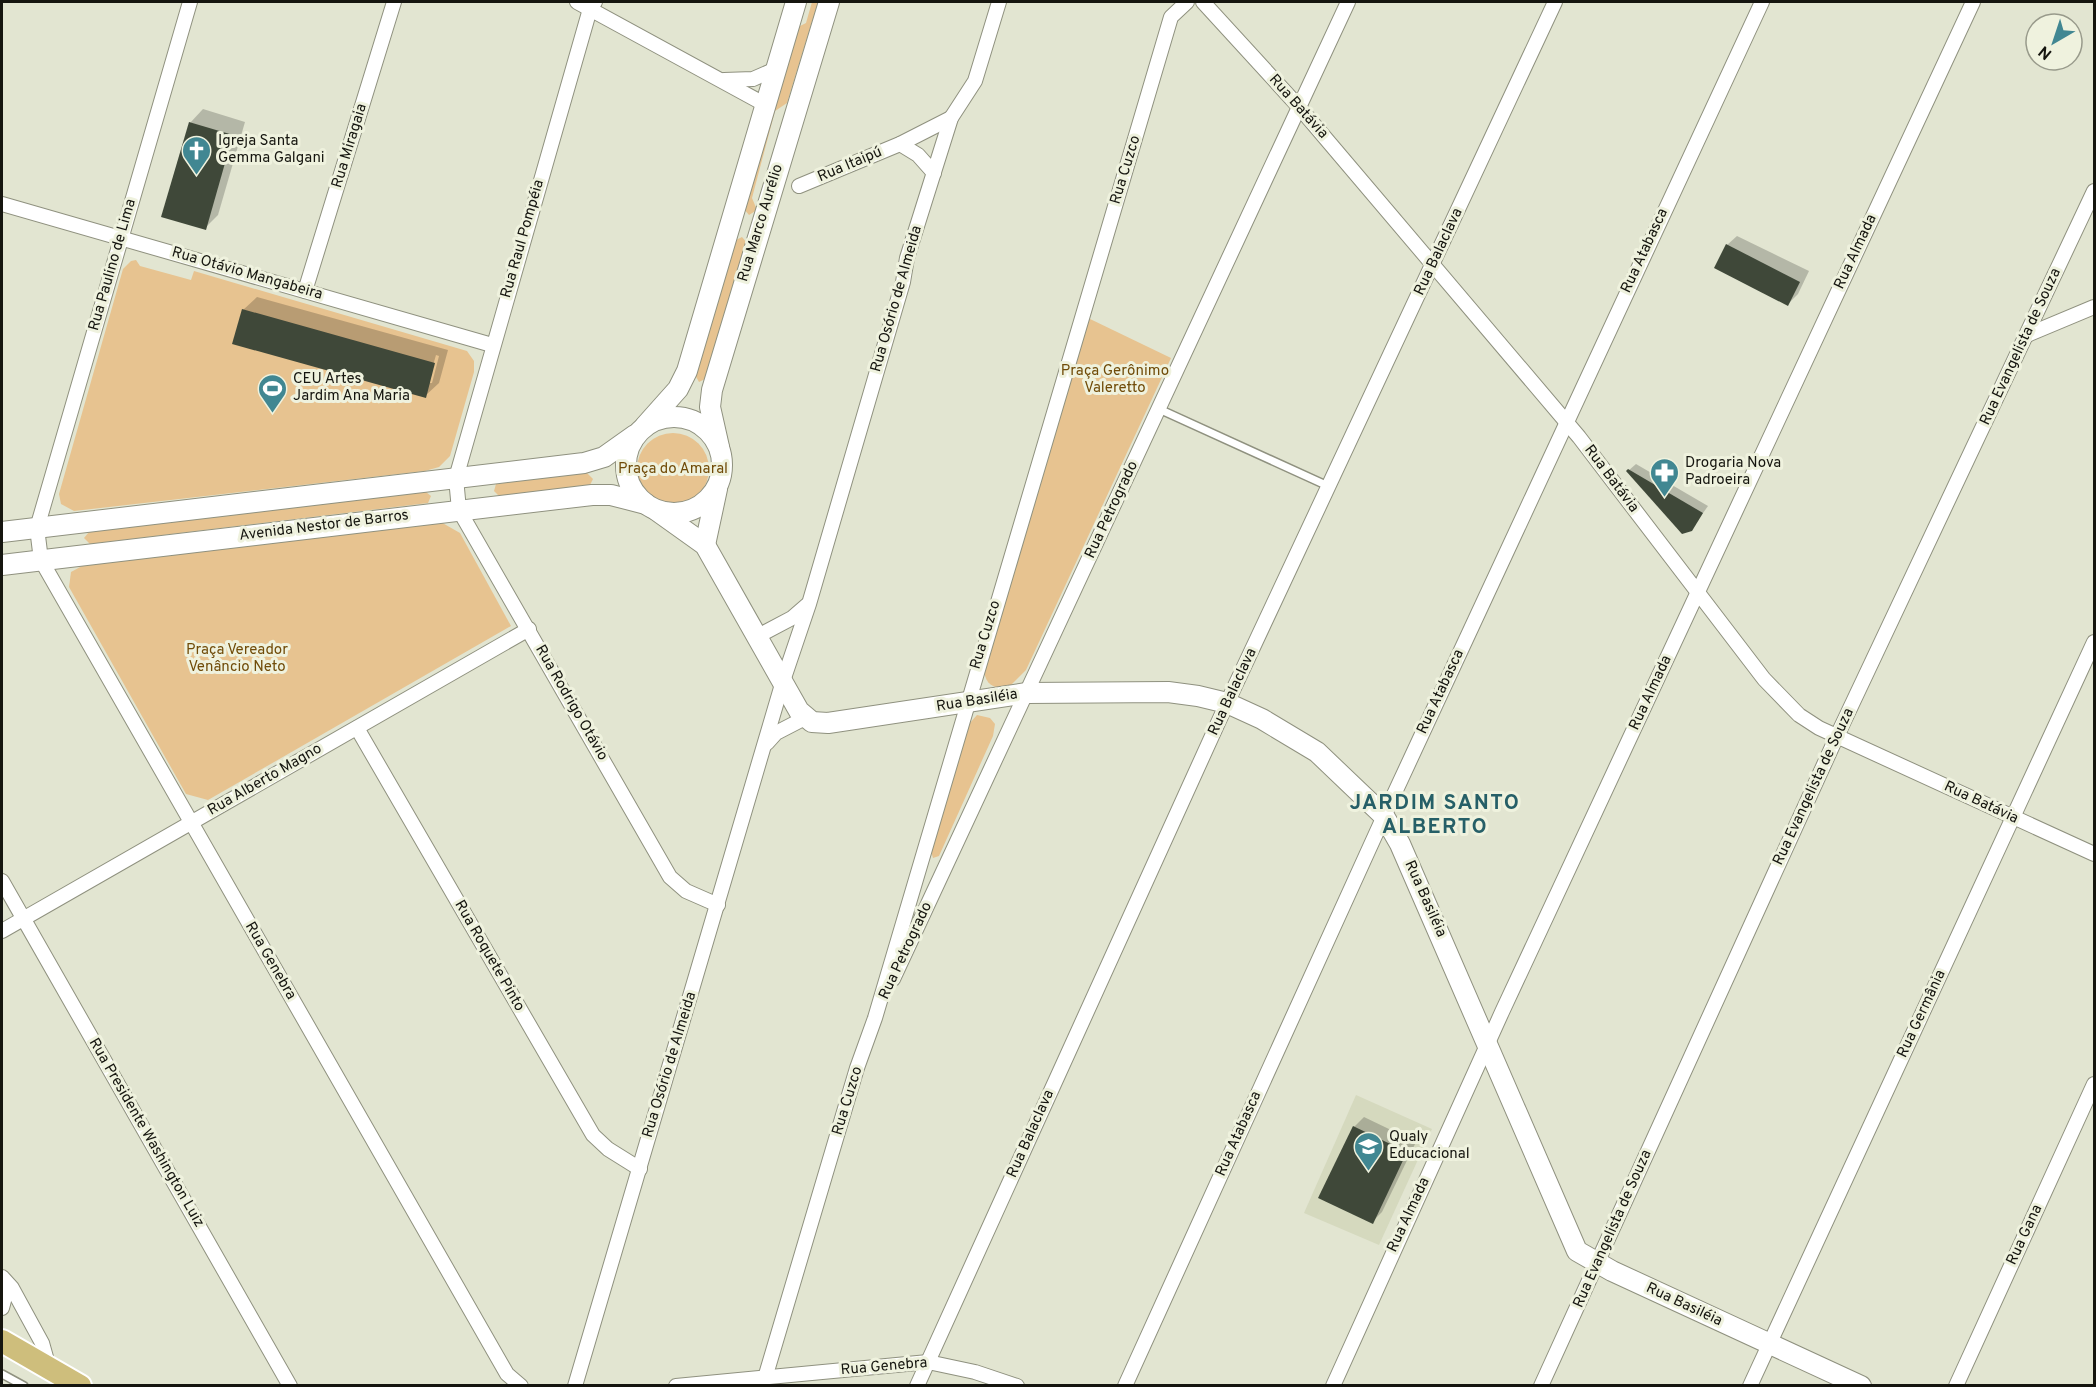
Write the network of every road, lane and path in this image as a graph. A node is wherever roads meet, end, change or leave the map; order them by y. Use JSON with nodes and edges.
{"nodes":[{"id":1,"x":190,"y":2,"type":"edge"},
{"id":2,"x":394,"y":2,"type":"edge"},
{"id":3,"x":577,"y":2,"type":"edge"},
{"id":4,"x":796,"y":2,"type":"edge"},
{"id":5,"x":829,"y":2,"type":"edge"},
{"id":6,"x":999,"y":2,"type":"edge"},
{"id":7,"x":1187,"y":2,"type":"edge"},
{"id":8,"x":1203,"y":2,"type":"edge"},
{"id":9,"x":1348,"y":2,"type":"edge"},
{"id":10,"x":1555,"y":2,"type":"edge"},
{"id":11,"x":1761,"y":2,"type":"edge"},
{"id":12,"x":1973,"y":2,"type":"edge"},
{"id":13,"x":593,"y":5,"type":"edge"},
{"id":14,"x":776,"y":69,"type":"junction"},
{"id":15,"x":724,"y":80,"type":"junction"},
{"id":16,"x":766,"y":105,"type":"junction"},
{"id":17,"x":1299,"y":107,"type":"junction"},
{"id":18,"x":951,"y":118,"type":"junction"},
{"id":19,"x":900,"y":144,"type":"junction"},
{"id":20,"x":934,"y":172,"type":"junction"},
{"id":21,"x":799,"y":186,"type":"dead end"},
{"id":22,"x":2094,"y":191,"type":"edge"},
{"id":23,"x":2,"y":204,"type":"edge"},
{"id":24,"x":733,"y":216,"type":"junction"},
{"id":25,"x":761,"y":224,"type":"junction"},
{"id":26,"x":121,"y":238,"type":"junction"},
{"id":27,"x":1434,"y":264,"type":"junction"},
{"id":28,"x":305,"y":291,"type":"junction"},
{"id":29,"x":2094,"y":307,"type":"edge"},
{"id":30,"x":2026,"y":335,"type":"junction"},
{"id":31,"x":492,"y":345,"type":"junction"},
{"id":32,"x":1159,"y":409,"type":"junction"},
{"id":33,"x":1566,"y":423,"type":"junction"},
{"id":34,"x":640,"y":430,"type":"junction"},
{"id":35,"x":719,"y":447,"type":"junction"},
{"id":36,"x":456,"y":478,"type":"junction"},
{"id":37,"x":718,"y":486,"type":"junction"},
{"id":38,"x":1328,"y":486,"type":"junction"},
{"id":39,"x":651,"y":507,"type":"junction"},
{"id":40,"x":459,"y":510,"type":"junction"},
{"id":41,"x":37,"y":528,"type":"junction"},
{"id":42,"x":2,"y":532,"type":"edge"},
{"id":43,"x":705,"y":546,"type":"junction"},
{"id":44,"x":41,"y":560,"type":"junction"},
{"id":45,"x":2,"y":565,"type":"edge"},
{"id":46,"x":1697,"y":594,"type":"junction"},
{"id":47,"x":808,"y":604,"type":"junction"},
{"id":48,"x":529,"y":629,"type":"junction"},
{"id":49,"x":758,"y":636,"type":"junction"},
{"id":50,"x":2094,"y":642,"type":"edge"},
{"id":51,"x":783,"y":681,"type":"junction"},
{"id":52,"x":1027,"y":693,"type":"junction"},
{"id":53,"x":1227,"y":703,"type":"junction"},
{"id":54,"x":966,"y":704,"type":"junction"},
{"id":55,"x":805,"y":718,"type":"junction"},
{"id":56,"x":357,"y":728,"type":"junction"},
{"id":57,"x":1837,"y":736,"type":"junction"},
{"id":58,"x":766,"y":744,"type":"junction"},
{"id":59,"x":1384,"y":816,"type":"junction"},
{"id":60,"x":2013,"y":818,"type":"junction"},
{"id":61,"x":190,"y":823,"type":"junction"},
{"id":62,"x":2094,"y":854,"type":"edge"},
{"id":63,"x":2,"y":881,"type":"edge"},
{"id":64,"x":718,"y":905,"type":"junction"},
{"id":65,"x":23,"y":918,"type":"junction"},
{"id":66,"x":2,"y":931,"type":"edge"},
{"id":67,"x":875,"y":1018,"type":"junction"},
{"id":68,"x":1487,"y":1045,"type":"junction"},
{"id":69,"x":2094,"y":1084,"type":"edge"},
{"id":70,"x":640,"y":1169,"type":"junction"},
{"id":71,"x":1597,"y":1264,"type":"junction"},
{"id":72,"x":3,"y":1279,"type":"edge"},
{"id":73,"x":2,"y":1308,"type":"edge"},
{"id":74,"x":2,"y":1341,"type":"edge"},
{"id":75,"x":1769,"y":1344,"type":"junction"},
{"id":76,"x":928,"y":1362,"type":"junction"},
{"id":77,"x":49,"y":1368,"type":"junction"},
{"id":78,"x":2,"y":1374,"type":"edge"},
{"id":79,"x":765,"y":1378,"type":"junction"},
{"id":80,"x":24,"y":1386,"type":"edge"},
{"id":81,"x":80,"y":1386,"type":"edge"},
{"id":82,"x":290,"y":1386,"type":"edge"},
{"id":83,"x":520,"y":1386,"type":"edge"},
{"id":84,"x":575,"y":1386,"type":"edge"},
{"id":85,"x":676,"y":1386,"type":"edge"},
{"id":86,"x":917,"y":1386,"type":"edge"},
{"id":87,"x":1017,"y":1386,"type":"edge"},
{"id":88,"x":1125,"y":1386,"type":"edge"},
{"id":89,"x":1333,"y":1386,"type":"edge"},
{"id":90,"x":1541,"y":1386,"type":"edge"},
{"id":91,"x":1750,"y":1386,"type":"edge"},
{"id":92,"x":1861,"y":1386,"type":"edge"},
{"id":93,"x":1956,"y":1386,"type":"edge"}],
"edges":[{"from":1,"to":26,"type":"street","name":"Rua Paulino de Lima"},
{"from":2,"to":28,"type":"street","name":"Rua Miragaia"},
{"from":3,"to":13,"type":"street"},
{"from":4,"to":14,"type":"street","name":"Rua Marco Aurélio"},
{"from":5,"to":25,"type":"street","name":"Rua Marco Aurélio"},
{"from":6,"to":18,"type":"street","name":"Rua Osório de Almeida"},
{"from":7,"to":54,"type":"street","name":"Rua Cuzco"},
{"from":8,"to":17,"type":"street","name":"Rua Batávia"},
{"from":9,"to":17,"type":"street","name":"Rua Petrogrado"},
{"from":10,"to":27,"type":"street","name":"Rua Balaclava"},
{"from":11,"to":33,"type":"street","name":"Rua Atabasca"},
{"from":12,"to":46,"type":"street","name":"Rua Almada"},
{"from":13,"to":15,"type":"street"},
{"from":13,"to":31,"type":"street","name":"Rua Raul Pompéia"},
{"from":14,"to":15,"type":"street"},
{"from":14,"to":16,"type":"street","name":"Rua Marco Aurélio"},
{"from":15,"to":16,"type":"street"},
{"from":16,"to":24,"type":"street","name":"Rua Marco Aurélio"},
{"from":17,"to":27,"type":"street","name":"Rua Batávia"},
{"from":17,"to":32,"type":"street","name":"Rua Petrogrado"},
{"from":18,"to":19,"type":"street","name":"Rua Itaipú"},
{"from":18,"to":20,"type":"street","name":"Rua Osório de Almeida"},
{"from":19,"to":20,"type":"street","name":"Rua Itaipú"},
{"from":19,"to":21,"type":"street","name":"Rua Itaipú"},
{"from":20,"to":47,"type":"street","name":"Rua Osório de Almeida"},
{"from":22,"to":30,"type":"street","name":"Rua Evangelista de Souza"},
{"from":23,"to":26,"type":"street","name":"Rua Otávio Mangabeira"},
{"from":24,"to":25,"type":"street"},
{"from":24,"to":34,"type":"street","name":"Rua Marco Aurélio"},
{"from":25,"to":35,"type":"street","name":"Rua Marco Aurélio"},
{"from":26,"to":28,"type":"street","name":"Rua Otávio Mangabeira"},
{"from":26,"to":41,"type":"street","name":"Rua Paulino de Lima"},
{"from":27,"to":33,"type":"street","name":"Rua Batávia"},
{"from":27,"to":38,"type":"street","name":"Rua Balaclava"},
{"from":28,"to":31,"type":"street","name":"Rua Otávio Mangabeira"},
{"from":29,"to":30,"type":"street"},
{"from":30,"to":57,"type":"street","name":"Rua Evangelista de Souza"},
{"from":31,"to":36,"type":"street","name":"Rua Raul Pompéia"},
{"from":32,"to":38,"type":"lane"},
{"from":32,"to":52,"type":"street","name":"Rua Petrogrado"},
{"from":33,"to":46,"type":"street","name":"Rua Batávia"},
{"from":33,"to":59,"type":"street","name":"Rua Atabasca"},
{"from":34,"to":35,"type":"street"},
{"from":34,"to":36,"type":"street"},
{"from":34,"to":39,"type":"street"},
{"from":35,"to":37,"type":"street"},
{"from":36,"to":40,"type":"street","name":"Rua Rodrigo Otávio"},
{"from":36,"to":41,"type":"street"},
{"from":37,"to":39,"type":"street"},
{"from":37,"to":43,"type":"street"},
{"from":38,"to":53,"type":"street","name":"Rua Balaclava"},
{"from":39,"to":40,"type":"street","name":"Avenida Nestor de Barros"},
{"from":39,"to":43,"type":"street"},
{"from":40,"to":44,"type":"street","name":"Avenida Nestor de Barros"},
{"from":40,"to":48,"type":"street","name":"Rua Rodrigo Otávio"},
{"from":41,"to":42,"type":"street"},
{"from":41,"to":44,"type":"street","name":"Rua Genebra"},
{"from":43,"to":49,"type":"street"},
{"from":44,"to":45,"type":"street","name":"Avenida Nestor de Barros"},
{"from":44,"to":61,"type":"street","name":"Rua Genebra"},
{"from":46,"to":57,"type":"street","name":"Rua Batávia"},
{"from":46,"to":68,"type":"street","name":"Rua Almada"},
{"from":47,"to":49,"type":"street"},
{"from":47,"to":51,"type":"street","name":"Rua Osório de Almeida"},
{"from":48,"to":56,"type":"street","name":"Rua Alberto Magno"},
{"from":48,"to":64,"type":"street","name":"Rua Rodrigo Otávio"},
{"from":49,"to":51,"type":"street"},
{"from":50,"to":60,"type":"street","name":"Rua Germânia"},
{"from":51,"to":55,"type":"street"},
{"from":51,"to":58,"type":"street","name":"Rua Osório de Almeida"},
{"from":52,"to":53,"type":"street","name":"Rua Basiléia"},
{"from":52,"to":54,"type":"street","name":"Rua Basiléia"},
{"from":52,"to":67,"type":"street","name":"Rua Petrogrado"},
{"from":53,"to":59,"type":"street","name":"Rua Basiléia"},
{"from":53,"to":76,"type":"street","name":"Rua Balaclava"},
{"from":54,"to":55,"type":"street","name":"Rua Basiléia"},
{"from":54,"to":67,"type":"street","name":"Rua Cuzco"},
{"from":55,"to":58,"type":"street"},
{"from":56,"to":61,"type":"street","name":"Rua Alberto Magno"},
{"from":56,"to":70,"type":"street","name":"Rua Roquete Pinto"},
{"from":57,"to":60,"type":"street","name":"Rua Batávia"},
{"from":57,"to":71,"type":"street","name":"Rua Evangelista de Souza"},
{"from":58,"to":64,"type":"street","name":"Rua Osório de Almeida"},
{"from":59,"to":68,"type":"street","name":"Rua Basiléia"},
{"from":59,"to":88,"type":"street","name":"Rua Atabasca"},
{"from":60,"to":62,"type":"street","name":"Rua Batávia"},
{"from":60,"to":75,"type":"street","name":"Rua Germânia"},
{"from":61,"to":65,"type":"street","name":"Rua Alberto Magno"},
{"from":61,"to":83,"type":"street","name":"Rua Genebra"},
{"from":63,"to":65,"type":"street","name":"Rua Presidente Washington Luiz"},
{"from":64,"to":70,"type":"street","name":"Rua Osório de Almeida"},
{"from":65,"to":66,"type":"street","name":"Rua Alberto Magno"},
{"from":65,"to":82,"type":"street","name":"Rua Presidente Washington Luiz"},
{"from":67,"to":79,"type":"street","name":"Rua Cuzco"},
{"from":68,"to":71,"type":"street","name":"Rua Basiléia"},
{"from":68,"to":89,"type":"street","name":"Rua Almada"},
{"from":69,"to":93,"type":"street","name":"Rua Gana"},
{"from":70,"to":84,"type":"street","name":"Rua Osório de Almeida"},
{"from":71,"to":75,"type":"street","name":"Rua Basiléia"},
{"from":71,"to":90,"type":"street","name":"Rua Evangelista de Souza"},
{"from":72,"to":73,"type":"street"},
{"from":72,"to":77,"type":"street"},
{"from":74,"to":77,"type":"main road"},
{"from":75,"to":91,"type":"street","name":"Rua Germânia"},
{"from":75,"to":92,"type":"street","name":"Rua Basiléia"},
{"from":76,"to":79,"type":"street","name":"Rua Genebra"},
{"from":76,"to":86,"type":"street","name":"Rua Balaclava"},
{"from":76,"to":87,"type":"street","name":"Rua Genebra"},
{"from":77,"to":81,"type":"main road"},
{"from":78,"to":80,"type":"lane"},
{"from":79,"to":85,"type":"street","name":"Rua Genebra"}]}
